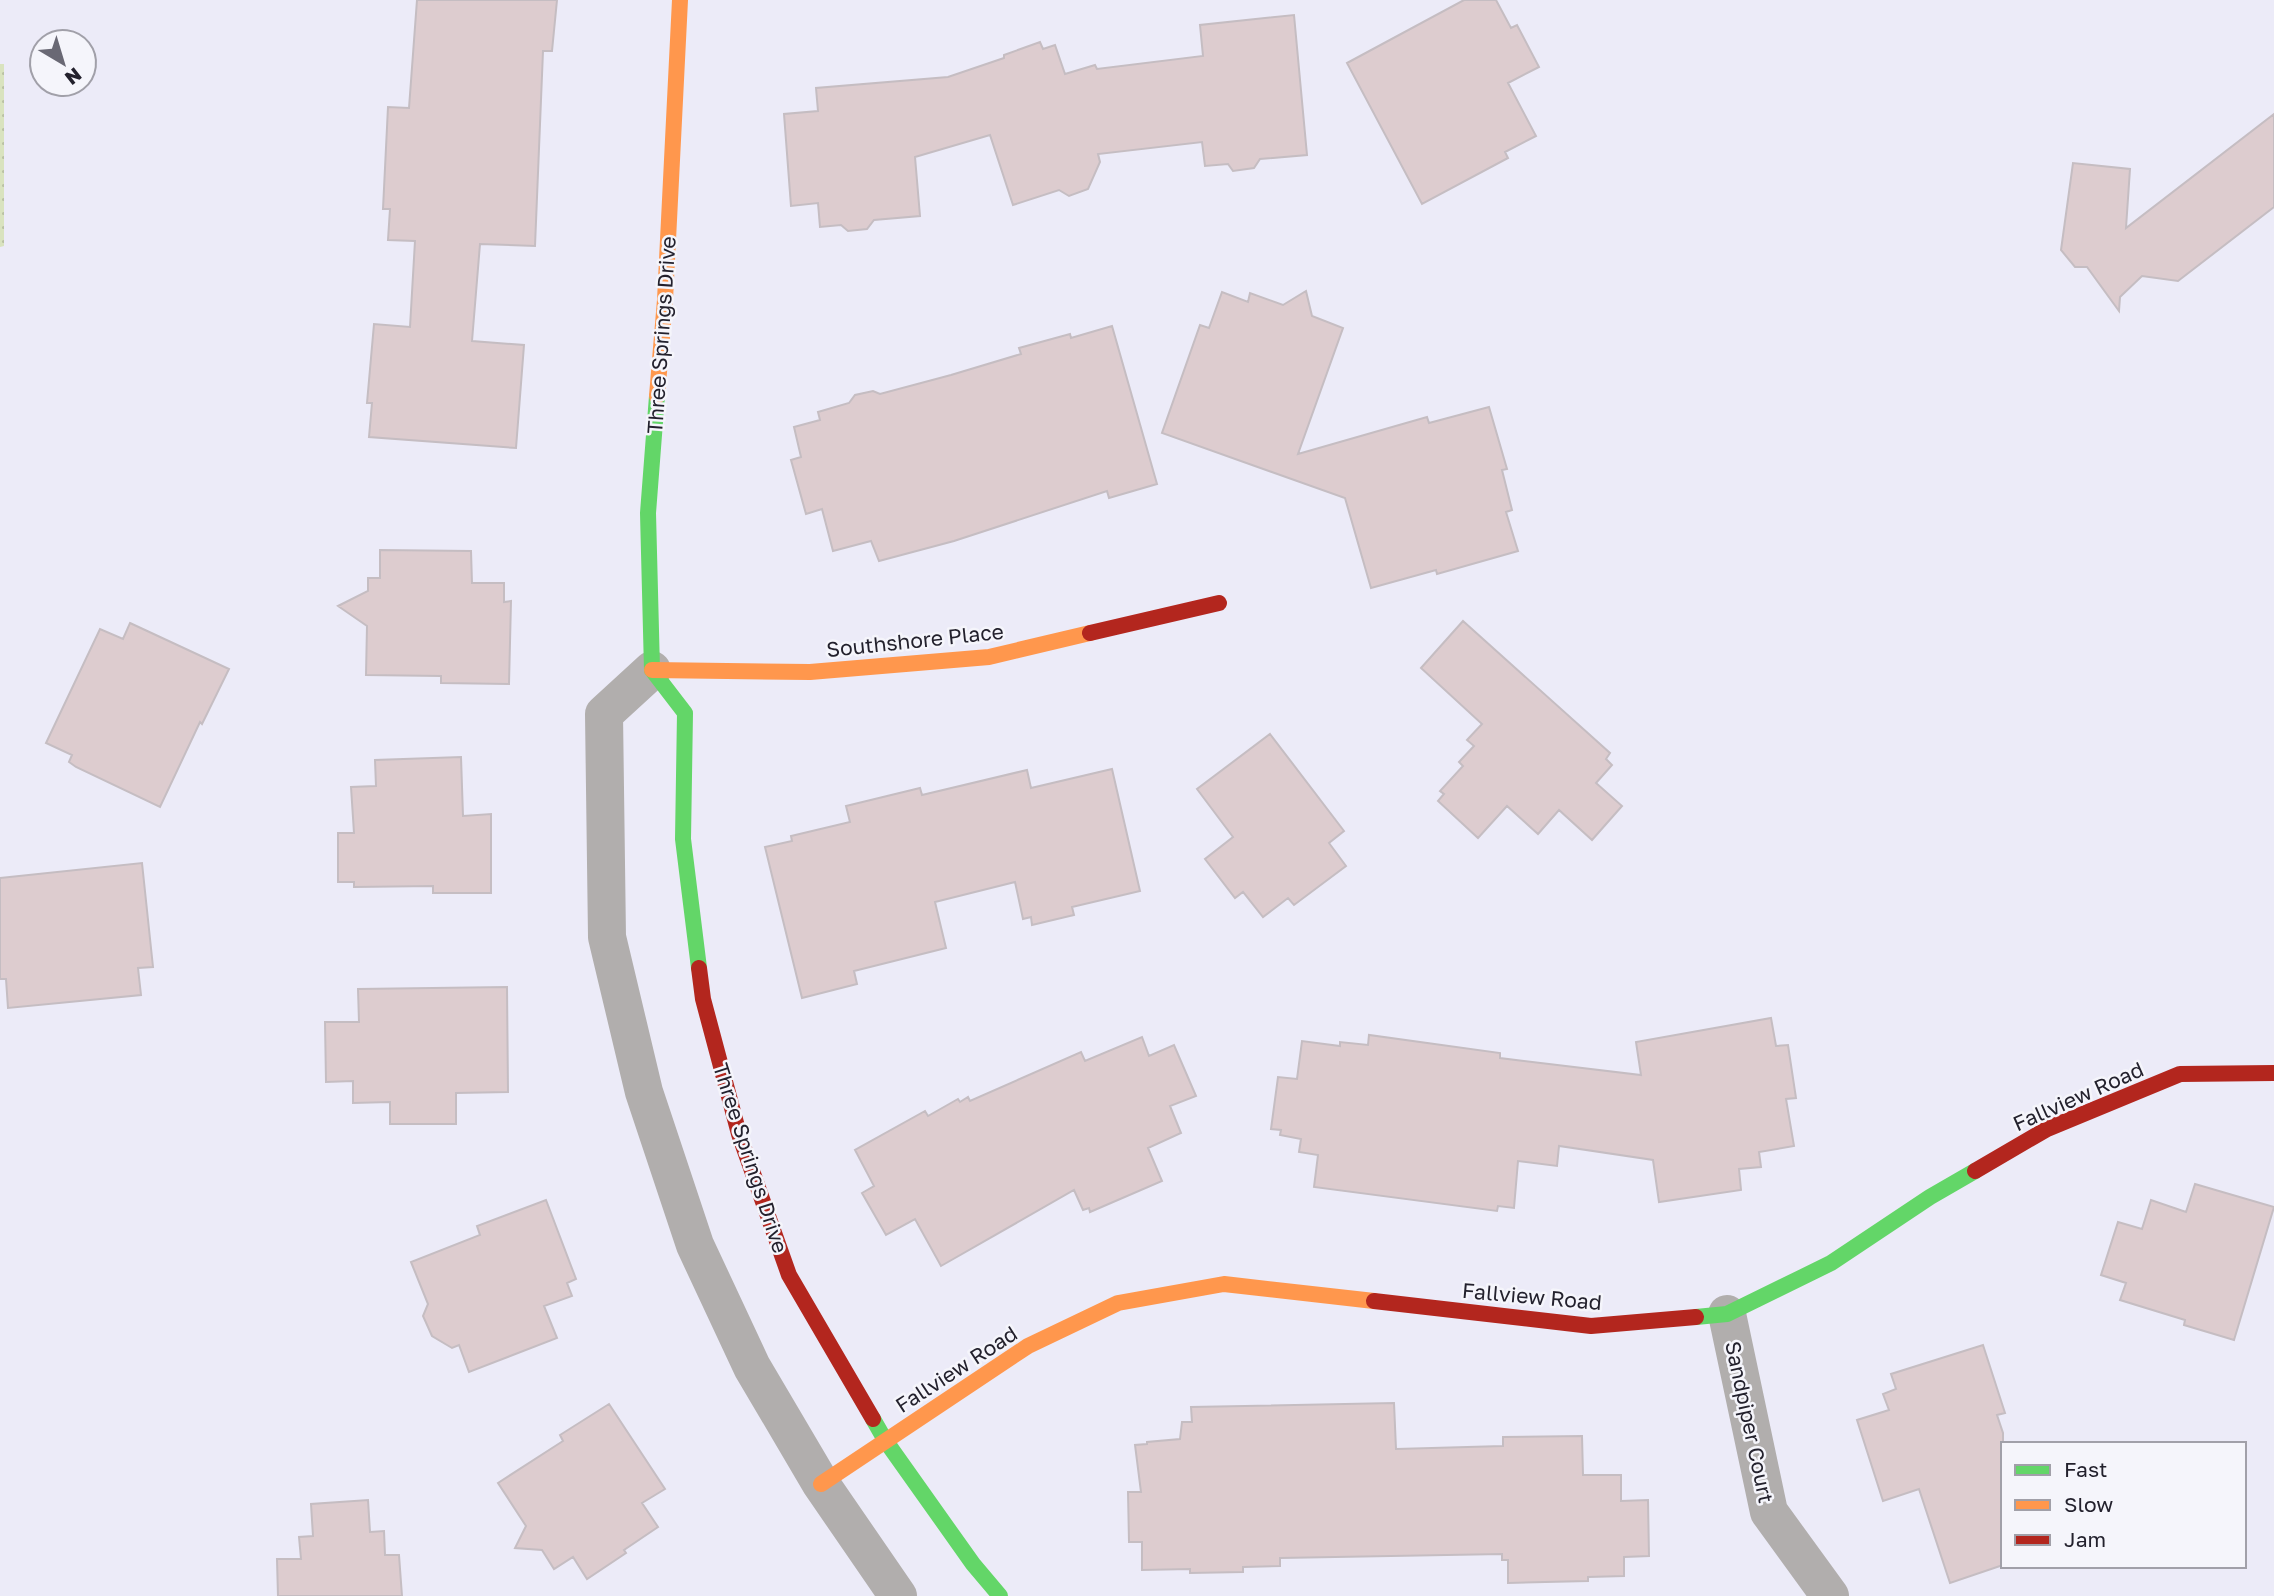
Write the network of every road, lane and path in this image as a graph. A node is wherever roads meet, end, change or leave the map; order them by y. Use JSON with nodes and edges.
{"nodes":[{"id":1,"x":680,"y":0,"type":"edge"},
{"id":2,"x":1219,"y":603,"type":"dead end"},
{"id":3,"x":652,"y":670,"type":"junction"},
{"id":4,"x":2274,"y":1073,"type":"edge"},
{"id":5,"x":1727,"y":1314,"type":"junction"},
{"id":6,"x":885,"y":1440,"type":"junction"},
{"id":7,"x":821,"y":1484,"type":"junction"},
{"id":8,"x":898,"y":1596,"type":"edge"},
{"id":9,"x":1000,"y":1596,"type":"edge"},
{"id":10,"x":1830,"y":1596,"type":"edge"}],
"edges":[{"from":1,"to":3,"type":"street","name":"Three Springs Drive"},
{"from":2,"to":3,"type":"street","name":"Southshore Place"},
{"from":3,"to":6,"type":"street","name":"Three Springs Drive"},
{"from":3,"to":7,"type":"street"},
{"from":4,"to":5,"type":"street","name":"Fallview Road"},
{"from":5,"to":6,"type":"street","name":"Fallview Road"},
{"from":5,"to":10,"type":"street","name":"Sandpiper Court"},
{"from":6,"to":7,"type":"street","name":"Fallview Road"},
{"from":6,"to":9,"type":"street","name":"Three Springs Drive"},
{"from":7,"to":8,"type":"street"}]}
